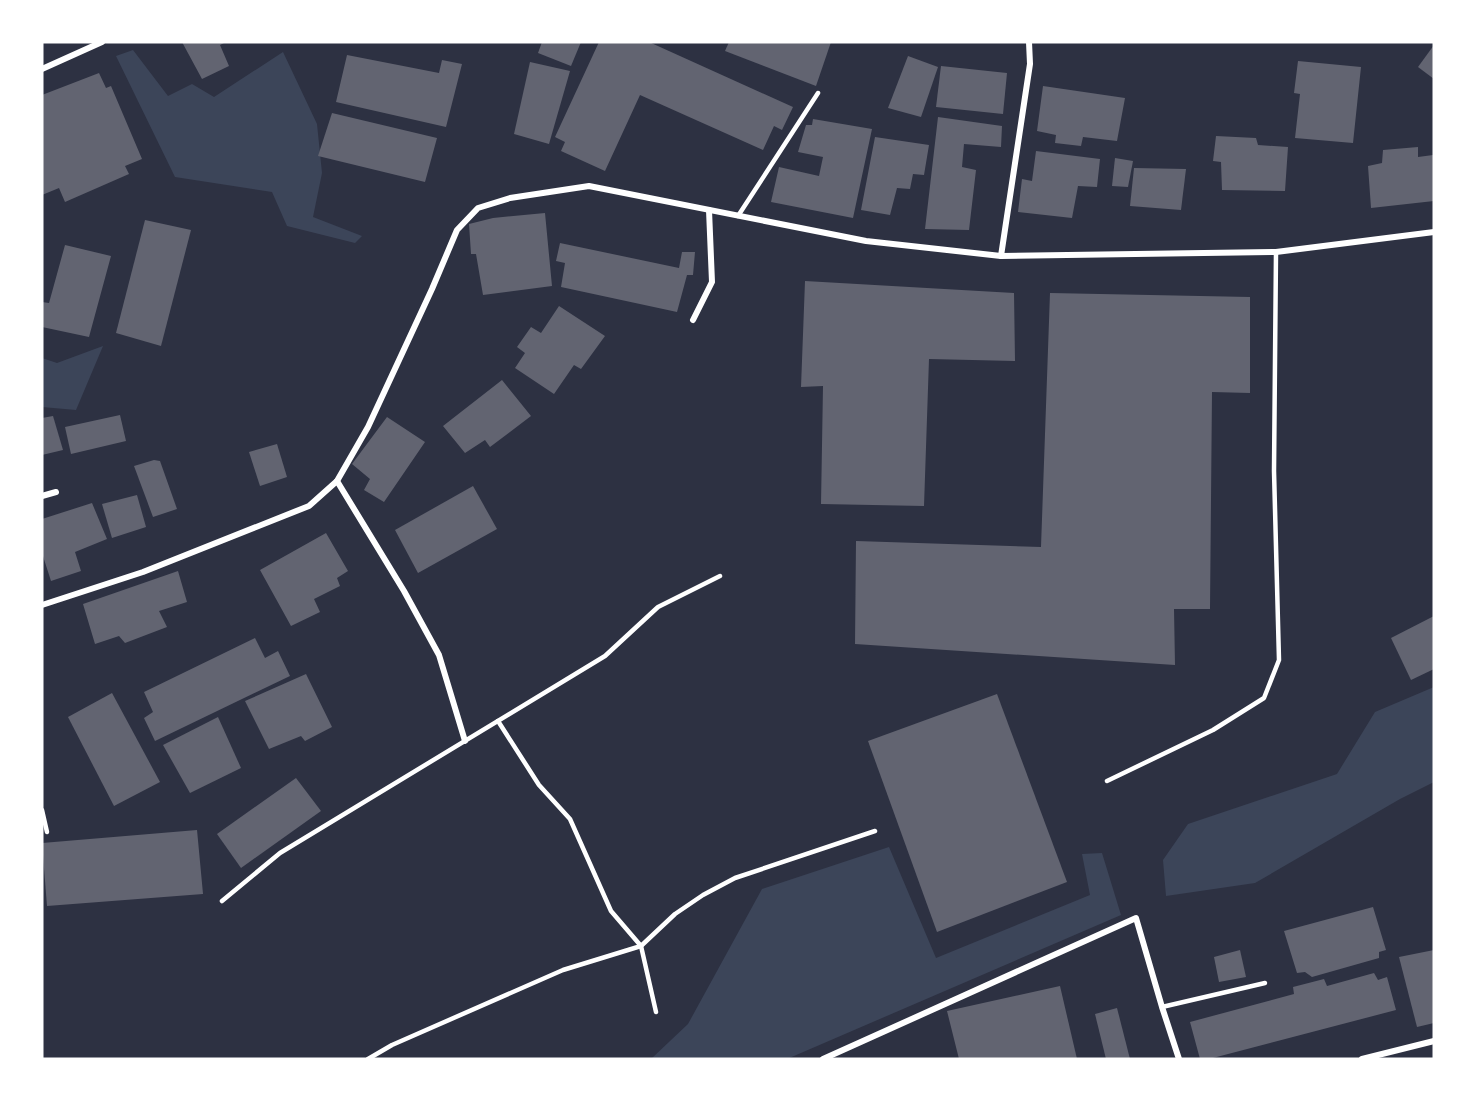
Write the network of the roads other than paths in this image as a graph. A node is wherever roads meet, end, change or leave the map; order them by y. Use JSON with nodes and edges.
{"nodes":[{"id":1,"x":102,"y":42,"type":"edge"},
{"id":2,"x":1029,"y":42,"type":"edge"},
{"id":3,"x":42,"y":69,"type":"edge"},
{"id":4,"x":818,"y":93,"type":"dead end"},
{"id":5,"x":709,"y":210,"type":"junction"},
{"id":6,"x":738,"y":216,"type":"junction"},
{"id":7,"x":1434,"y":232,"type":"edge"},
{"id":8,"x":1276,"y":252,"type":"junction"},
{"id":9,"x":1001,"y":256,"type":"junction"},
{"id":10,"x":693,"y":320,"type":"dead end"},
{"id":11,"x":337,"y":481,"type":"junction"},
{"id":12,"x":56,"y":492,"type":"dead end"},
{"id":13,"x":42,"y":496,"type":"edge"},
{"id":14,"x":720,"y":576,"type":"dead end"},
{"id":15,"x":42,"y":604,"type":"edge"},
{"id":16,"x":498,"y":721,"type":"junction"},
{"id":17,"x":465,"y":741,"type":"junction"},
{"id":18,"x":1107,"y":781,"type":"dead end"},
{"id":19,"x":42,"y":810,"type":"edge"},
{"id":20,"x":874,"y":831,"type":"dead end"},
{"id":21,"x":47,"y":832,"type":"dead end"},
{"id":22,"x":222,"y":901,"type":"dead end"},
{"id":23,"x":641,"y":946,"type":"junction"},
{"id":24,"x":1265,"y":983,"type":"dead end"},
{"id":25,"x":1162,"y":1007,"type":"junction"},
{"id":26,"x":656,"y":1012,"type":"dead end"},
{"id":27,"x":1434,"y":1041,"type":"edge"},
{"id":28,"x":368,"y":1059,"type":"edge"},
{"id":29,"x":824,"y":1059,"type":"edge"},
{"id":30,"x":1179,"y":1059,"type":"edge"},
{"id":31,"x":1362,"y":1059,"type":"edge"}],
"edges":[{"from":1,"to":3,"type":"street"},
{"from":2,"to":9,"type":"street"},
{"from":4,"to":6,"type":"lane"},
{"from":5,"to":6,"type":"street"},
{"from":5,"to":10,"type":"street"},
{"from":5,"to":11,"type":"street"},
{"from":6,"to":9,"type":"street"},
{"from":7,"to":8,"type":"street"},
{"from":8,"to":9,"type":"street"},
{"from":8,"to":18,"type":"lane"},
{"from":11,"to":15,"type":"street"},
{"from":11,"to":17,"type":"street"},
{"from":12,"to":13,"type":"street"},
{"from":14,"to":16,"type":"lane"},
{"from":16,"to":17,"type":"lane"},
{"from":16,"to":23,"type":"lane"},
{"from":17,"to":22,"type":"lane"},
{"from":19,"to":21,"type":"lane"},
{"from":20,"to":23,"type":"lane"},
{"from":23,"to":26,"type":"lane"},
{"from":23,"to":28,"type":"lane"},
{"from":24,"to":25,"type":"lane"},
{"from":25,"to":29,"type":"street"},
{"from":25,"to":30,"type":"street"},
{"from":27,"to":31,"type":"street"}]}
